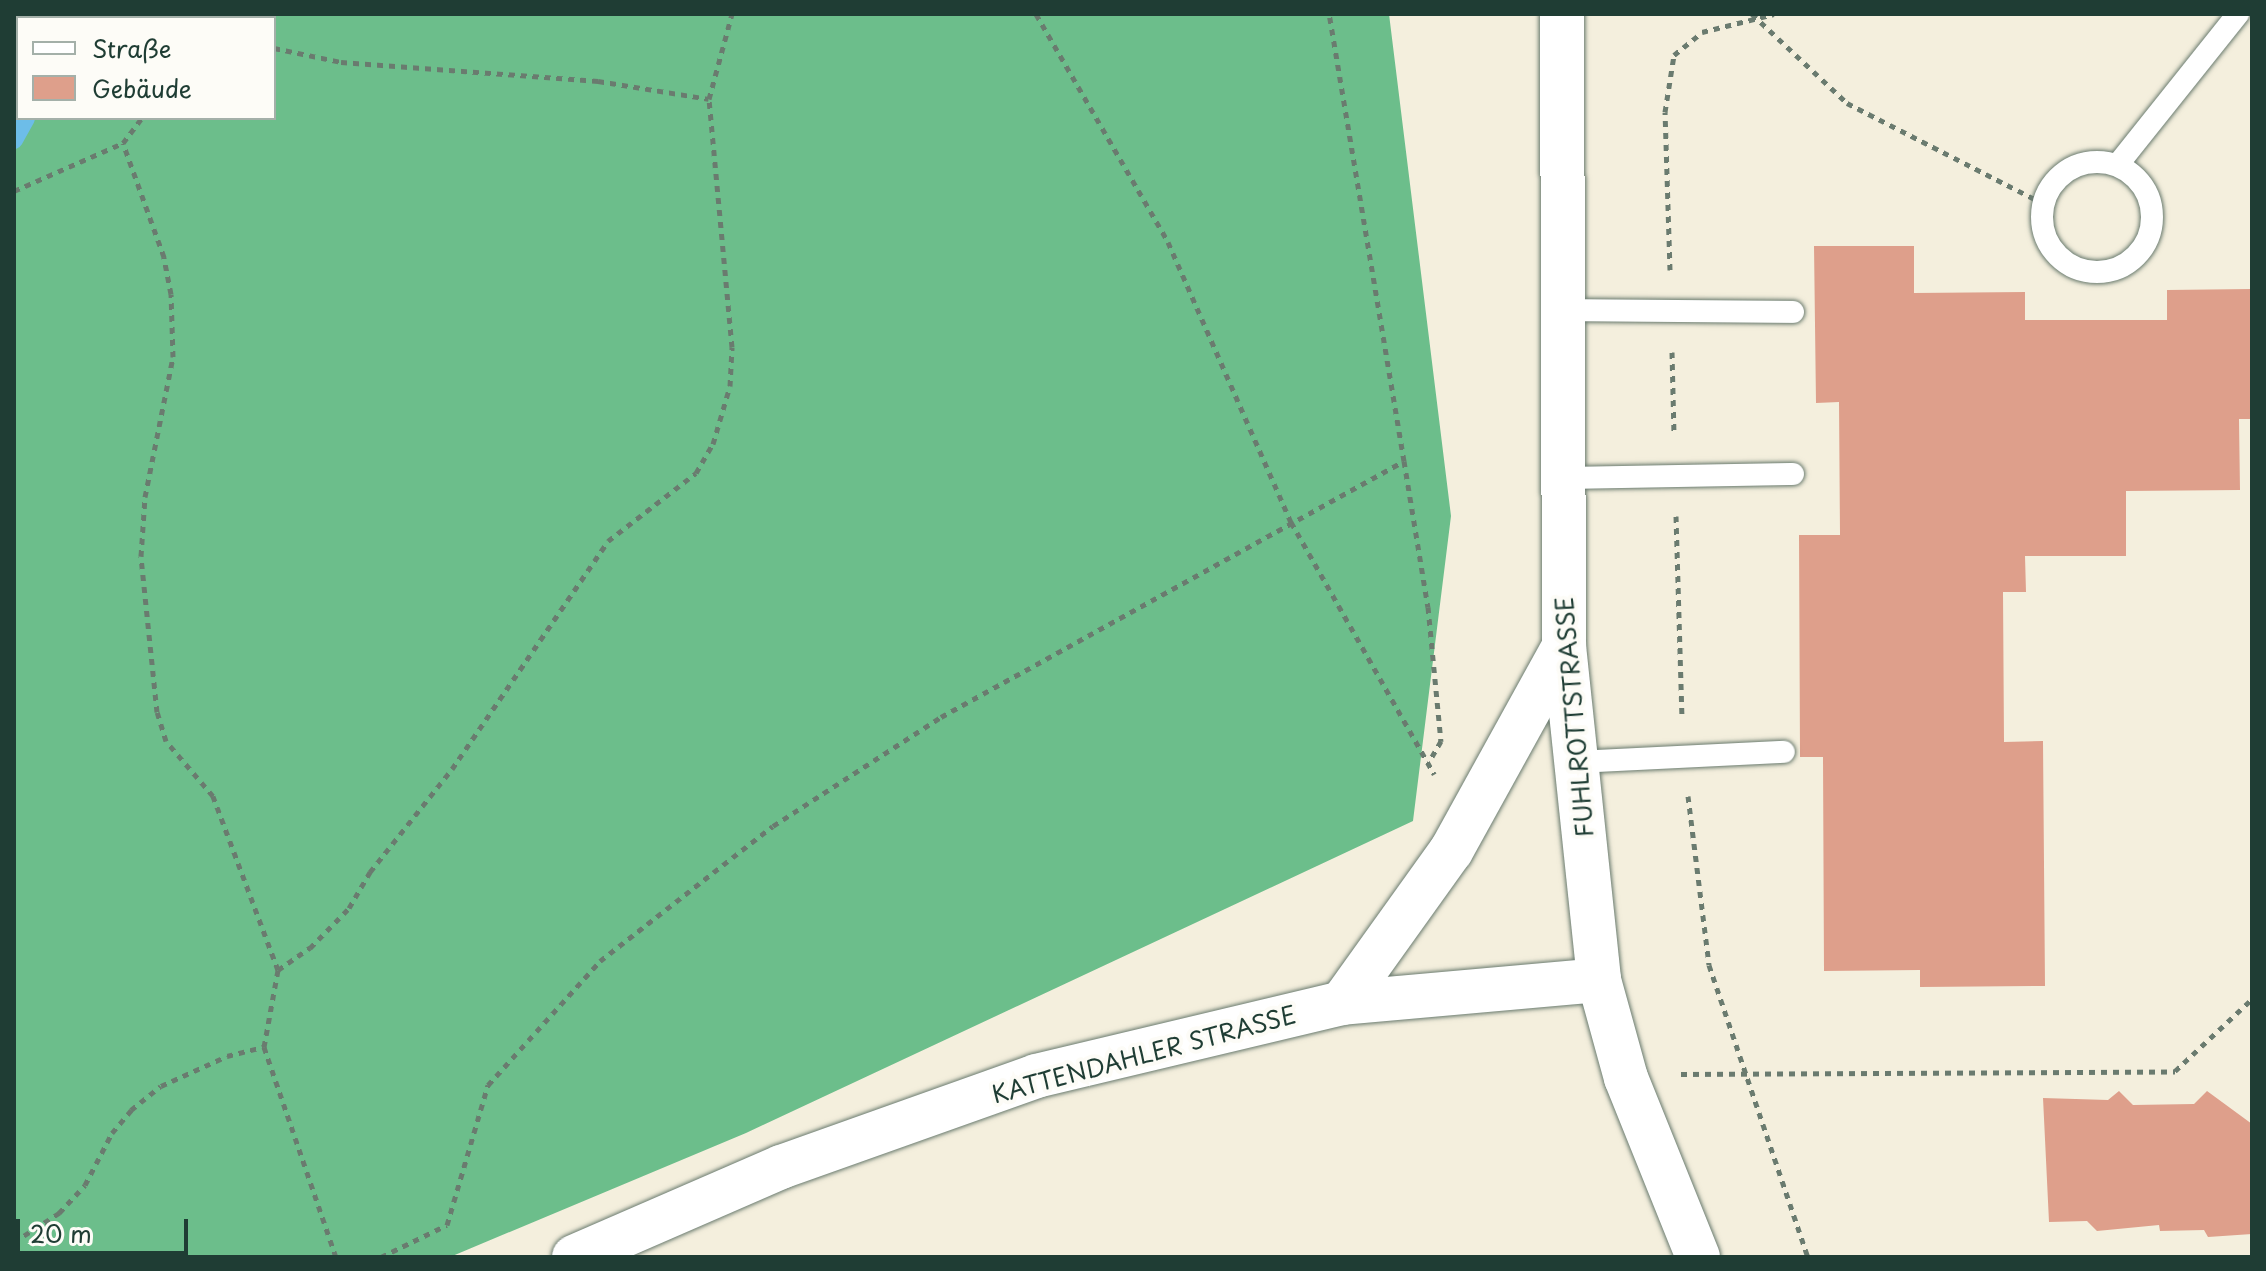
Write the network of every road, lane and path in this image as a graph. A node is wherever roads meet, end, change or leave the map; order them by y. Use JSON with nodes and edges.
{"nodes":[{"id":1,"x":732,"y":14,"type":"edge"},
{"id":2,"x":1036,"y":14,"type":"edge"},
{"id":3,"x":1329,"y":14,"type":"edge"},
{"id":4,"x":1774,"y":14,"type":"edge"},
{"id":5,"x":2238,"y":14,"type":"edge"},
{"id":6,"x":1753,"y":17,"type":"edge"},
{"id":7,"x":1554,"y":23,"type":"edge"},
{"id":8,"x":276,"y":48,"type":"edge"},
{"id":9,"x":709,"y":99,"type":"junction"},
{"id":10,"x":140,"y":120,"type":"edge"},
{"id":11,"x":123,"y":143,"type":"junction"},
{"id":12,"x":2119,"y":163,"type":"junction"},
{"id":13,"x":14,"y":191,"type":"edge"},
{"id":14,"x":2042,"y":203,"type":"junction"},
{"id":15,"x":1563,"y":310,"type":"junction"},
{"id":16,"x":1671,"y":310,"type":"junction"},
{"id":17,"x":1793,"y":312,"type":"dead end"},
{"id":18,"x":1404,"y":461,"type":"junction"},
{"id":19,"x":1675,"y":474,"type":"junction"},
{"id":20,"x":1793,"y":474,"type":"dead end"},
{"id":21,"x":1563,"y":478,"type":"junction"},
{"id":22,"x":1291,"y":522,"type":"junction"},
{"id":23,"x":1564,"y":646,"type":"junction"},
{"id":24,"x":1784,"y":752,"type":"dead end"},
{"id":25,"x":1683,"y":754,"type":"junction"},
{"id":26,"x":1577,"y":762,"type":"junction"},
{"id":27,"x":1429,"y":763,"type":"junction"},
{"id":28,"x":1460,"y":833,"type":"junction"},
{"id":29,"x":278,"y":970,"type":"junction"},
{"id":30,"x":1599,"y":980,"type":"junction"},
{"id":31,"x":2252,"y":999,"type":"edge"},
{"id":32,"x":1342,"y":1003,"type":"junction"},
{"id":33,"x":264,"y":1047,"type":"junction"},
{"id":34,"x":1746,"y":1070,"type":"junction"},
{"id":35,"x":1626,"y":1078,"type":"junction"},
{"id":36,"x":14,"y":1242,"type":"edge"},
{"id":37,"x":336,"y":1257,"type":"edge"},
{"id":38,"x":381,"y":1257,"type":"edge"},
{"id":39,"x":574,"y":1257,"type":"edge"},
{"id":40,"x":1698,"y":1257,"type":"edge"},
{"id":41,"x":1808,"y":1257,"type":"edge"},
{"id":42,"x":2058,"y":1257,"type":"edge"},
{"id":43,"x":2075,"y":1257,"type":"edge"}],
"edges":[{"from":1,"to":9,"type":"path"},
{"from":2,"to":22,"type":"path"},
{"from":3,"to":18,"type":"path"},
{"from":4,"to":6,"type":"path"},
{"from":5,"to":12,"type":"lane"},
{"from":6,"to":14,"type":"path"},
{"from":6,"to":16,"type":"path"},
{"from":7,"to":15,"type":"street","name":"FUHLROTTSTRASSE"},
{"from":8,"to":9,"type":"path"},
{"from":9,"to":29,"type":"path"},
{"from":10,"to":11,"type":"path"},
{"from":11,"to":13,"type":"path"},
{"from":11,"to":29,"type":"path"},
{"from":12,"to":14,"type":"lane"},
{"from":12,"to":14,"type":"lane"},
{"from":15,"to":16,"type":"lane"},
{"from":15,"to":21,"type":"street","name":"FUHLROTTSTRASSE"},
{"from":16,"to":17,"type":"lane"},
{"from":16,"to":19,"type":"path"},
{"from":18,"to":22,"type":"path"},
{"from":18,"to":27,"type":"path"},
{"from":19,"to":20,"type":"lane"},
{"from":19,"to":21,"type":"lane"},
{"from":19,"to":25,"type":"path"},
{"from":21,"to":23,"type":"street","name":"FUHLROTTSTRASSE"},
{"from":22,"to":27,"type":"path"},
{"from":22,"to":38,"type":"path"},
{"from":23,"to":26,"type":"street","name":"FUHLROTTSTRASSE"},
{"from":23,"to":28,"type":"street"},
{"from":24,"to":25,"type":"lane"},
{"from":25,"to":26,"type":"lane"},
{"from":25,"to":34,"type":"path"},
{"from":26,"to":30,"type":"street","name":"FUHLROTTSTRASSE"},
{"from":27,"to":28,"type":"path"},
{"from":28,"to":32,"type":"street"},
{"from":29,"to":33,"type":"path"},
{"from":30,"to":32,"type":"street","name":"KATTENDAHLER STRASSE"},
{"from":30,"to":35,"type":"street","name":"FUHLROTTSTRASSE"},
{"from":31,"to":34,"type":"path"},
{"from":32,"to":39,"type":"street","name":"KATTENDAHLER STRASSE"},
{"from":33,"to":36,"type":"path"},
{"from":33,"to":37,"type":"path"},
{"from":34,"to":35,"type":"path"},
{"from":34,"to":41,"type":"path"},
{"from":35,"to":40,"type":"street","name":"FUHLROTTSTRASSE"},
{"from":42,"to":43,"type":"path"}]}
